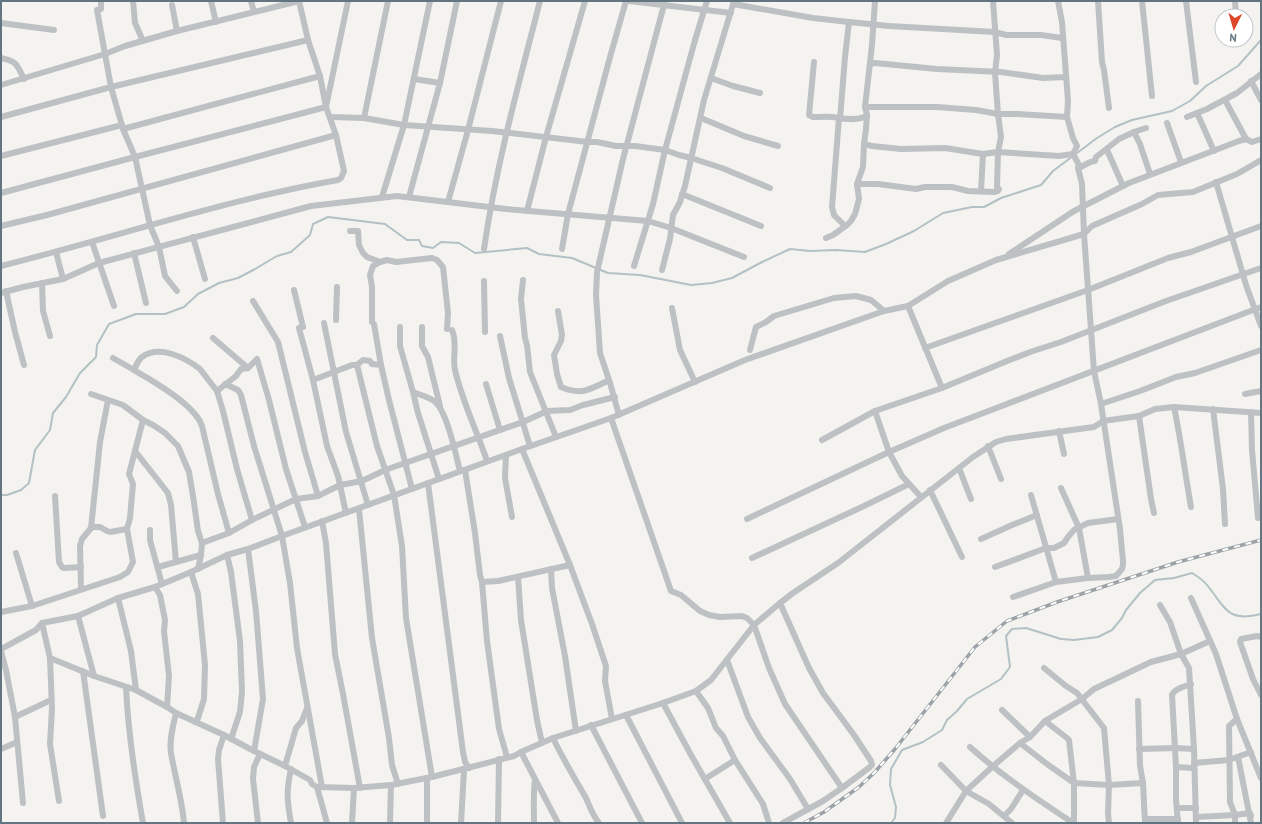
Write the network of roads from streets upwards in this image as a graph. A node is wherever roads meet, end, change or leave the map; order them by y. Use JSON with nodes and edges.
{"nodes":[{"id":1,"x":101,"y":1,"type":"edge"},
{"id":2,"x":133,"y":1,"type":"edge"},
{"id":3,"x":211,"y":1,"type":"edge"},
{"id":4,"x":251,"y":1,"type":"edge"},
{"id":5,"x":348,"y":1,"type":"edge"},
{"id":6,"x":388,"y":1,"type":"edge"},
{"id":7,"x":430,"y":1,"type":"edge"},
{"id":8,"x":457,"y":1,"type":"edge"},
{"id":9,"x":501,"y":1,"type":"edge"},
{"id":10,"x":540,"y":1,"type":"edge"},
{"id":11,"x":585,"y":1,"type":"edge"},
{"id":12,"x":626,"y":1,"type":"edge"},
{"id":13,"x":629,"y":1,"type":"edge"},
{"id":14,"x":707,"y":1,"type":"edge"},
{"id":15,"x":875,"y":1,"type":"edge"},
{"id":16,"x":993,"y":1,"type":"edge"},
{"id":17,"x":1058,"y":1,"type":"edge"},
{"id":18,"x":1098,"y":1,"type":"edge"},
{"id":19,"x":1142,"y":1,"type":"edge"},
{"id":20,"x":1186,"y":1,"type":"edge"},
{"id":21,"x":665,"y":3,"type":"edge"},
{"id":22,"x":734,"y":3,"type":"edge"},
{"id":23,"x":172,"y":5,"type":"dead end"},
{"id":24,"x":705,"y":10,"type":"junction"},
{"id":25,"x":254,"y":12,"type":"junction"},
{"id":26,"x":731,"y":13,"type":"junction"},
{"id":27,"x":216,"y":22,"type":"junction"},
{"id":28,"x":849,"y":22,"type":"junction"},
{"id":29,"x":1,"y":23,"type":"edge"},
{"id":30,"x":873,"y":24,"type":"junction"},
{"id":31,"x":54,"y":30,"type":"dead end"},
{"id":32,"x":178,"y":31,"type":"junction"},
{"id":33,"x":995,"y":32,"type":"junction"},
{"id":34,"x":1062,"y":38,"type":"junction"},
{"id":35,"x":308,"y":40,"type":"junction"},
{"id":36,"x":143,"y":41,"type":"junction"},
{"id":37,"x":105,"y":54,"type":"junction"},
{"id":38,"x":1,"y":58,"type":"edge"},
{"id":39,"x":814,"y":62,"type":"dead end"},
{"id":40,"x":870,"y":64,"type":"junction"},
{"id":41,"x":996,"y":73,"type":"junction"},
{"id":42,"x":1261,"y":74,"type":"edge"},
{"id":43,"x":320,"y":76,"type":"junction"},
{"id":44,"x":1066,"y":77,"type":"junction"},
{"id":45,"x":24,"y":78,"type":"junction"},
{"id":46,"x":711,"y":78,"type":"junction"},
{"id":47,"x":414,"y":79,"type":"junction"},
{"id":48,"x":1251,"y":81,"type":"junction"},
{"id":49,"x":1196,"y":82,"type":"dead end"},
{"id":50,"x":440,"y":83,"type":"junction"},
{"id":51,"x":1,"y":85,"type":"edge"},
{"id":52,"x":111,"y":87,"type":"junction"},
{"id":53,"x":760,"y":93,"type":"dead end"},
{"id":54,"x":1152,"y":96,"type":"dead end"},
{"id":55,"x":1225,"y":100,"type":"junction"},
{"id":56,"x":1261,"y":100,"type":"edge"},
{"id":57,"x":865,"y":106,"type":"junction"},
{"id":58,"x":326,"y":108,"type":"junction"},
{"id":59,"x":1109,"y":108,"type":"dead end"},
{"id":60,"x":1197,"y":113,"type":"junction"},
{"id":61,"x":998,"y":114,"type":"junction"},
{"id":62,"x":867,"y":115,"type":"junction"},
{"id":63,"x":1,"y":117,"type":"edge"},
{"id":64,"x":330,"y":117,"type":"junction"},
{"id":65,"x":1067,"y":117,"type":"junction"},
{"id":66,"x":1187,"y":117,"type":"dead end"},
{"id":67,"x":364,"y":118,"type":"junction"},
{"id":68,"x":700,"y":118,"type":"junction"},
{"id":69,"x":839,"y":118,"type":"junction"},
{"id":70,"x":1167,"y":123,"type":"dead end"},
{"id":71,"x":404,"y":125,"type":"junction"},
{"id":72,"x":429,"y":126,"type":"junction"},
{"id":73,"x":123,"y":127,"type":"junction"},
{"id":74,"x":1146,"y":128,"type":"dead end"},
{"id":75,"x":468,"y":130,"type":"junction"},
{"id":76,"x":1134,"y":132,"type":"junction"},
{"id":77,"x":506,"y":133,"type":"junction"},
{"id":78,"x":336,"y":136,"type":"junction"},
{"id":79,"x":546,"y":137,"type":"junction"},
{"id":80,"x":1246,"y":139,"type":"junction"},
{"id":81,"x":1261,"y":139,"type":"edge"},
{"id":82,"x":588,"y":142,"type":"junction"},
{"id":83,"x":864,"y":144,"type":"junction"},
{"id":84,"x":627,"y":146,"type":"junction"},
{"id":85,"x":778,"y":146,"type":"dead end"},
{"id":86,"x":665,"y":150,"type":"junction"},
{"id":87,"x":1107,"y":150,"type":"junction"},
{"id":88,"x":1214,"y":151,"type":"junction"},
{"id":89,"x":998,"y":152,"type":"junction"},
{"id":90,"x":983,"y":154,"type":"junction"},
{"id":91,"x":1073,"y":154,"type":"junction"},
{"id":92,"x":1,"y":156,"type":"edge"},
{"id":93,"x":135,"y":156,"type":"junction"},
{"id":94,"x":691,"y":158,"type":"junction"},
{"id":95,"x":1261,"y":160,"type":"edge"},
{"id":96,"x":1181,"y":162,"type":"junction"},
{"id":97,"x":1078,"y":168,"type":"junction"},
{"id":98,"x":1150,"y":174,"type":"junction"},
{"id":99,"x":1216,"y":182,"type":"junction"},
{"id":100,"x":856,"y":184,"type":"junction"},
{"id":101,"x":1123,"y":186,"type":"junction"},
{"id":102,"x":142,"y":188,"type":"junction"},
{"id":103,"x":770,"y":188,"type":"dead end"},
{"id":104,"x":980,"y":191,"type":"junction"},
{"id":105,"x":1,"y":193,"type":"edge"},
{"id":106,"x":682,"y":194,"type":"junction"},
{"id":107,"x":382,"y":197,"type":"junction"},
{"id":108,"x":409,"y":197,"type":"junction"},
{"id":109,"x":448,"y":202,"type":"junction"},
{"id":110,"x":1082,"y":206,"type":"junction"},
{"id":111,"x":490,"y":208,"type":"junction"},
{"id":112,"x":527,"y":211,"type":"junction"},
{"id":113,"x":568,"y":214,"type":"junction"},
{"id":114,"x":609,"y":217,"type":"junction"},
{"id":115,"x":648,"y":221,"type":"junction"},
{"id":116,"x":150,"y":225,"type":"junction"},
{"id":117,"x":1,"y":226,"type":"edge"},
{"id":118,"x":761,"y":226,"type":"dead end"},
{"id":119,"x":845,"y":226,"type":"junction"},
{"id":120,"x":1261,"y":226,"type":"edge"},
{"id":121,"x":671,"y":228,"type":"junction"},
{"id":122,"x":350,"y":231,"type":"dead end"},
{"id":123,"x":1084,"y":234,"type":"junction"},
{"id":124,"x":193,"y":237,"type":"junction"},
{"id":125,"x":1231,"y":237,"type":"junction"},
{"id":126,"x":826,"y":238,"type":"dead end"},
{"id":127,"x":92,"y":242,"type":"junction"},
{"id":128,"x":159,"y":247,"type":"junction"},
{"id":129,"x":484,"y":248,"type":"dead end"},
{"id":130,"x":562,"y":249,"type":"dead end"},
{"id":131,"x":56,"y":252,"type":"junction"},
{"id":132,"x":134,"y":253,"type":"junction"},
{"id":133,"x":744,"y":257,"type":"dead end"},
{"id":134,"x":1002,"y":259,"type":"junction"},
{"id":135,"x":380,"y":262,"type":"junction"},
{"id":136,"x":99,"y":264,"type":"junction"},
{"id":137,"x":1,"y":266,"type":"edge"},
{"id":138,"x":634,"y":266,"type":"dead end"},
{"id":139,"x":1261,"y":268,"type":"edge"},
{"id":140,"x":662,"y":270,"type":"dead end"},
{"id":141,"x":1242,"y":274,"type":"junction"},
{"id":142,"x":63,"y":279,"type":"junction"},
{"id":143,"x":205,"y":279,"type":"dead end"},
{"id":144,"x":523,"y":280,"type":"dead end"},
{"id":145,"x":484,"y":281,"type":"dead end"},
{"id":146,"x":42,"y":283,"type":"junction"},
{"id":147,"x":337,"y":287,"type":"dead end"},
{"id":148,"x":294,"y":290,"type":"dead end"},
{"id":149,"x":1088,"y":290,"type":"junction"},
{"id":150,"x":177,"y":291,"type":"dead end"},
{"id":151,"x":3,"y":292,"type":"edge"},
{"id":152,"x":253,"y":301,"type":"dead end"},
{"id":153,"x":146,"y":303,"type":"dead end"},
{"id":154,"x":114,"y":306,"type":"dead end"},
{"id":155,"x":908,"y":306,"type":"junction"},
{"id":156,"x":1261,"y":307,"type":"edge"},
{"id":157,"x":672,"y":308,"type":"dead end"},
{"id":158,"x":1254,"y":310,"type":"junction"},
{"id":159,"x":558,"y":311,"type":"dead end"},
{"id":160,"x":884,"y":311,"type":"junction"},
{"id":161,"x":336,"y":320,"type":"dead end"},
{"id":162,"x":324,"y":323,"type":"dead end"},
{"id":163,"x":1261,"y":326,"type":"edge"},
{"id":164,"x":400,"y":327,"type":"dead end"},
{"id":165,"x":422,"y":327,"type":"dead end"},
{"id":166,"x":1090,"y":330,"type":"junction"},
{"id":167,"x":485,"y":332,"type":"dead end"},
{"id":168,"x":50,"y":336,"type":"dead end"},
{"id":169,"x":500,"y":336,"type":"dead end"},
{"id":170,"x":212,"y":338,"type":"dead end"},
{"id":171,"x":925,"y":348,"type":"junction"},
{"id":172,"x":750,"y":350,"type":"dead end"},
{"id":173,"x":1261,"y":350,"type":"edge"},
{"id":174,"x":113,"y":358,"type":"dead end"},
{"id":175,"x":24,"y":365,"type":"dead end"},
{"id":176,"x":356,"y":365,"type":"junction"},
{"id":177,"x":381,"y":365,"type":"junction"},
{"id":178,"x":248,"y":368,"type":"junction"},
{"id":179,"x":134,"y":370,"type":"junction"},
{"id":180,"x":1094,"y":370,"type":"junction"},
{"id":181,"x":334,"y":372,"type":"junction"},
{"id":182,"x":313,"y":380,"type":"junction"},
{"id":183,"x":609,"y":380,"type":"junction"},
{"id":184,"x":694,"y":382,"type":"junction"},
{"id":185,"x":225,"y":384,"type":"junction"},
{"id":186,"x":486,"y":384,"type":"dead end"},
{"id":187,"x":942,"y":388,"type":"junction"},
{"id":188,"x":217,"y":391,"type":"junction"},
{"id":189,"x":1261,"y":391,"type":"edge"},
{"id":190,"x":414,"y":392,"type":"junction"},
{"id":191,"x":91,"y":394,"type":"dead end"},
{"id":192,"x":1244,"y":394,"type":"dead end"},
{"id":193,"x":615,"y":397,"type":"junction"},
{"id":194,"x":108,"y":400,"type":"junction"},
{"id":195,"x":1101,"y":404,"type":"junction"},
{"id":196,"x":1174,"y":406,"type":"junction"},
{"id":197,"x":440,"y":408,"type":"junction"},
{"id":198,"x":1213,"y":409,"type":"junction"},
{"id":199,"x":547,"y":411,"type":"junction"},
{"id":200,"x":875,"y":411,"type":"junction"},
{"id":201,"x":1251,"y":412,"type":"junction"},
{"id":202,"x":1261,"y":413,"type":"edge"},
{"id":203,"x":619,"y":415,"type":"junction"},
{"id":204,"x":1139,"y":416,"type":"junction"},
{"id":205,"x":611,"y":418,"type":"junction"},
{"id":206,"x":143,"y":420,"type":"junction"},
{"id":207,"x":1103,"y":421,"type":"junction"},
{"id":208,"x":523,"y":422,"type":"junction"},
{"id":209,"x":500,"y":430,"type":"junction"},
{"id":210,"x":1059,"y":431,"type":"junction"},
{"id":211,"x":479,"y":437,"type":"junction"},
{"id":212,"x":556,"y":437,"type":"junction"},
{"id":213,"x":822,"y":440,"type":"dead end"},
{"id":214,"x":530,"y":446,"type":"junction"},
{"id":215,"x":988,"y":446,"type":"junction"},
{"id":216,"x":453,"y":447,"type":"junction"},
{"id":217,"x":522,"y":449,"type":"junction"},
{"id":218,"x":135,"y":451,"type":"junction"},
{"id":219,"x":890,"y":452,"type":"junction"},
{"id":220,"x":432,"y":454,"type":"junction"},
{"id":221,"x":1064,"y":454,"type":"dead end"},
{"id":222,"x":506,"y":455,"type":"junction"},
{"id":223,"x":487,"y":461,"type":"junction"},
{"id":224,"x":406,"y":463,"type":"junction"},
{"id":225,"x":959,"y":468,"type":"junction"},
{"id":226,"x":385,"y":470,"type":"junction"},
{"id":227,"x":462,"y":471,"type":"junction"},
{"id":228,"x":440,"y":479,"type":"junction"},
{"id":229,"x":1001,"y":479,"type":"dead end"},
{"id":230,"x":362,"y":481,"type":"junction"},
{"id":231,"x":428,"y":483,"type":"junction"},
{"id":232,"x":908,"y":484,"type":"junction"},
{"id":233,"x":340,"y":485,"type":"junction"},
{"id":234,"x":1061,"y":488,"type":"dead end"},
{"id":235,"x":412,"y":489,"type":"junction"},
{"id":236,"x":930,"y":490,"type":"junction"},
{"id":237,"x":394,"y":495,"type":"junction"},
{"id":238,"x":1031,"y":495,"type":"dead end"},
{"id":239,"x":56,"y":496,"type":"dead end"},
{"id":240,"x":318,"y":496,"type":"junction"},
{"id":241,"x":921,"y":497,"type":"junction"},
{"id":242,"x":296,"y":499,"type":"junction"},
{"id":243,"x":971,"y":499,"type":"dead end"},
{"id":244,"x":368,"y":505,"type":"junction"},
{"id":245,"x":1191,"y":507,"type":"dead end"},
{"id":246,"x":274,"y":509,"type":"junction"},
{"id":247,"x":359,"y":509,"type":"junction"},
{"id":248,"x":346,"y":513,"type":"junction"},
{"id":249,"x":1154,"y":513,"type":"dead end"},
{"id":250,"x":1037,"y":516,"type":"junction"},
{"id":251,"x":512,"y":517,"type":"dead end"},
{"id":252,"x":1258,"y":518,"type":"dead end"},
{"id":253,"x":747,"y":519,"type":"dead end"},
{"id":254,"x":1118,"y":519,"type":"junction"},
{"id":255,"x":252,"y":520,"type":"junction"},
{"id":256,"x":322,"y":521,"type":"junction"},
{"id":257,"x":1225,"y":524,"type":"dead end"},
{"id":258,"x":305,"y":527,"type":"junction"},
{"id":259,"x":91,"y":528,"type":"junction"},
{"id":260,"x":1079,"y":528,"type":"junction"},
{"id":261,"x":127,"y":530,"type":"junction"},
{"id":262,"x":150,"y":530,"type":"dead end"},
{"id":263,"x":229,"y":533,"type":"junction"},
{"id":264,"x":282,"y":536,"type":"junction"},
{"id":265,"x":981,"y":539,"type":"dead end"},
{"id":266,"x":202,"y":543,"type":"junction"},
{"id":267,"x":1046,"y":548,"type":"junction"},
{"id":268,"x":248,"y":550,"type":"junction"},
{"id":269,"x":16,"y":552,"type":"dead end"},
{"id":270,"x":201,"y":555,"type":"junction"},
{"id":271,"x":227,"y":555,"type":"junction"},
{"id":272,"x":962,"y":557,"type":"dead end"},
{"id":273,"x":752,"y":558,"type":"dead end"},
{"id":274,"x":176,"y":562,"type":"junction"},
{"id":275,"x":570,"y":565,"type":"junction"},
{"id":276,"x":81,"y":567,"type":"junction"},
{"id":277,"x":158,"y":567,"type":"junction"},
{"id":278,"x":995,"y":567,"type":"dead end"},
{"id":279,"x":198,"y":569,"type":"junction"},
{"id":280,"x":551,"y":569,"type":"junction"},
{"id":281,"x":191,"y":572,"type":"junction"},
{"id":282,"x":518,"y":577,"type":"junction"},
{"id":283,"x":1088,"y":578,"type":"junction"},
{"id":284,"x":482,"y":582,"type":"junction"},
{"id":285,"x":1056,"y":582,"type":"junction"},
{"id":286,"x":162,"y":584,"type":"junction"},
{"id":287,"x":155,"y":587,"type":"junction"},
{"id":288,"x":81,"y":589,"type":"junction"},
{"id":289,"x":1013,"y":597,"type":"dead end"},
{"id":290,"x":118,"y":598,"type":"junction"},
{"id":291,"x":1191,"y":598,"type":"dead end"},
{"id":292,"x":780,"y":603,"type":"junction"},
{"id":293,"x":1160,"y":605,"type":"dead end"},
{"id":294,"x":32,"y":606,"type":"junction"},
{"id":295,"x":1,"y":612,"type":"edge"},
{"id":296,"x":78,"y":616,"type":"junction"},
{"id":297,"x":42,"y":623,"type":"junction"},
{"id":298,"x":754,"y":625,"type":"junction"},
{"id":299,"x":1261,"y":637,"type":"edge"},
{"id":300,"x":1210,"y":641,"type":"junction"},
{"id":301,"x":1,"y":650,"type":"edge"},
{"id":302,"x":1181,"y":654,"type":"junction"},
{"id":303,"x":50,"y":658,"type":"junction"},
{"id":304,"x":727,"y":660,"type":"junction"},
{"id":305,"x":1044,"y":668,"type":"dead end"},
{"id":306,"x":83,"y":671,"type":"junction"},
{"id":307,"x":94,"y":676,"type":"junction"},
{"id":308,"x":1191,"y":684,"type":"junction"},
{"id":309,"x":126,"y":687,"type":"junction"},
{"id":310,"x":136,"y":690,"type":"junction"},
{"id":311,"x":696,"y":690,"type":"junction"},
{"id":312,"x":1261,"y":695,"type":"edge"},
{"id":313,"x":1082,"y":699,"type":"junction"},
{"id":314,"x":52,"y":700,"type":"junction"},
{"id":315,"x":1138,"y":701,"type":"dead end"},
{"id":316,"x":663,"y":703,"type":"junction"},
{"id":317,"x":167,"y":707,"type":"junction"},
{"id":318,"x":308,"y":708,"type":"junction"},
{"id":319,"x":1002,"y":710,"type":"dead end"},
{"id":320,"x":176,"y":713,"type":"junction"},
{"id":321,"x":626,"y":715,"type":"junction"},
{"id":322,"x":15,"y":717,"type":"junction"},
{"id":323,"x":612,"y":719,"type":"junction"},
{"id":324,"x":1237,"y":719,"type":"junction"},
{"id":325,"x":1045,"y":721,"type":"junction"},
{"id":326,"x":195,"y":722,"type":"junction"},
{"id":327,"x":591,"y":725,"type":"junction"},
{"id":328,"x":576,"y":731,"type":"junction"},
{"id":329,"x":224,"y":735,"type":"junction"},
{"id":330,"x":1030,"y":737,"type":"junction"},
{"id":331,"x":553,"y":738,"type":"junction"},
{"id":332,"x":231,"y":739,"type":"junction"},
{"id":333,"x":17,"y":742,"type":"junction"},
{"id":334,"x":542,"y":743,"type":"junction"},
{"id":335,"x":1020,"y":743,"type":"junction"},
{"id":336,"x":970,"y":747,"type":"dead end"},
{"id":337,"x":1175,"y":748,"type":"junction"},
{"id":338,"x":1,"y":749,"type":"edge"},
{"id":339,"x":1139,"y":749,"type":"junction"},
{"id":340,"x":1194,"y":749,"type":"junction"},
{"id":341,"x":521,"y":752,"type":"junction"},
{"id":342,"x":1251,"y":752,"type":"junction"},
{"id":343,"x":257,"y":753,"type":"junction"},
{"id":344,"x":507,"y":757,"type":"junction"},
{"id":345,"x":1238,"y":757,"type":"junction"},
{"id":346,"x":499,"y":759,"type":"junction"},
{"id":347,"x":735,"y":760,"type":"junction"},
{"id":348,"x":1229,"y":760,"type":"junction"},
{"id":349,"x":941,"y":765,"type":"dead end"},
{"id":350,"x":1194,"y":766,"type":"junction"},
{"id":351,"x":992,"y":767,"type":"junction"},
{"id":352,"x":288,"y":768,"type":"junction"},
{"id":353,"x":1176,"y":768,"type":"junction"},
{"id":354,"x":466,"y":769,"type":"junction"},
{"id":355,"x":430,"y":778,"type":"junction"},
{"id":356,"x":1261,"y":778,"type":"edge"},
{"id":357,"x":705,"y":779,"type":"junction"},
{"id":358,"x":535,"y":780,"type":"junction"},
{"id":359,"x":1143,"y":782,"type":"junction"},
{"id":360,"x":1074,"y":783,"type":"junction"},
{"id":361,"x":394,"y":784,"type":"junction"},
{"id":362,"x":1109,"y":785,"type":"junction"},
{"id":363,"x":319,"y":787,"type":"junction"},
{"id":364,"x":357,"y":788,"type":"junction"},
{"id":365,"x":842,"y":788,"type":"junction"},
{"id":366,"x":1022,"y":790,"type":"junction"},
{"id":367,"x":966,"y":791,"type":"junction"},
{"id":368,"x":59,"y":801,"type":"dead end"},
{"id":369,"x":23,"y":803,"type":"dead end"},
{"id":370,"x":1177,"y":808,"type":"junction"},
{"id":371,"x":1196,"y":808,"type":"junction"},
{"id":372,"x":808,"y":809,"type":"junction"},
{"id":373,"x":1235,"y":815,"type":"junction"},
{"id":374,"x":103,"y":816,"type":"dead end"},
{"id":375,"x":1004,"y":816,"type":"junction"},
{"id":376,"x":1196,"y":820,"type":"edge"},
{"id":377,"x":1251,"y":820,"type":"edge"},
{"id":378,"x":1145,"y":821,"type":"edge"},
{"id":379,"x":1178,"y":821,"type":"edge"},
{"id":380,"x":143,"y":823,"type":"edge"},
{"id":381,"x":184,"y":823,"type":"edge"},
{"id":382,"x":223,"y":823,"type":"edge"},
{"id":383,"x":258,"y":823,"type":"edge"},
{"id":384,"x":291,"y":823,"type":"edge"},
{"id":385,"x":327,"y":823,"type":"edge"},
{"id":386,"x":352,"y":823,"type":"edge"},
{"id":387,"x":390,"y":823,"type":"edge"},
{"id":388,"x":427,"y":823,"type":"edge"},
{"id":389,"x":461,"y":823,"type":"edge"},
{"id":390,"x":498,"y":823,"type":"edge"},
{"id":391,"x":534,"y":823,"type":"edge"},
{"id":392,"x":558,"y":823,"type":"edge"},
{"id":393,"x":599,"y":823,"type":"edge"},
{"id":394,"x":642,"y":823,"type":"edge"},
{"id":395,"x":682,"y":823,"type":"edge"},
{"id":396,"x":730,"y":823,"type":"edge"},
{"id":397,"x":769,"y":823,"type":"edge"},
{"id":398,"x":782,"y":823,"type":"edge"},
{"id":399,"x":946,"y":823,"type":"edge"},
{"id":400,"x":1012,"y":823,"type":"edge"},
{"id":401,"x":1074,"y":823,"type":"edge"},
{"id":402,"x":1109,"y":823,"type":"edge"},
{"id":403,"x":1235,"y":823,"type":"edge"}],
"edges":[{"from":1,"to":37,"type":"street"},
{"from":2,"to":36,"type":"street"},
{"from":3,"to":27,"type":"street"},
{"from":4,"to":25,"type":"street"},
{"from":5,"to":58,"type":"street"},
{"from":6,"to":67,"type":"street"},
{"from":7,"to":47,"type":"street"},
{"from":8,"to":50,"type":"street"},
{"from":9,"to":75,"type":"street"},
{"from":10,"to":77,"type":"street"},
{"from":11,"to":79,"type":"street"},
{"from":12,"to":82,"type":"street"},
{"from":13,"to":21,"type":"street"},
{"from":14,"to":24,"type":"street"},
{"from":15,"to":30,"type":"street"},
{"from":16,"to":33,"type":"street"},
{"from":17,"to":34,"type":"street"},
{"from":18,"to":59,"type":"street"},
{"from":19,"to":54,"type":"street"},
{"from":20,"to":49,"type":"street"},
{"from":21,"to":24,"type":"street"},
{"from":21,"to":84,"type":"street"},
{"from":22,"to":26,"type":"street"},
{"from":22,"to":28,"type":"street"},
{"from":23,"to":32,"type":"street"},
{"from":24,"to":26,"type":"street"},
{"from":24,"to":86,"type":"street"},
{"from":25,"to":27,"type":"street"},
{"from":25,"to":35,"type":"street"},
{"from":26,"to":46,"type":"street"},
{"from":27,"to":32,"type":"street"},
{"from":28,"to":30,"type":"street"},
{"from":28,"to":69,"type":"street"},
{"from":29,"to":31,"type":"street"},
{"from":30,"to":33,"type":"street"},
{"from":30,"to":40,"type":"street"},
{"from":32,"to":36,"type":"street"},
{"from":33,"to":34,"type":"street"},
{"from":33,"to":41,"type":"street"},
{"from":34,"to":44,"type":"street"},
{"from":35,"to":43,"type":"street"},
{"from":35,"to":52,"type":"street"},
{"from":36,"to":37,"type":"street"},
{"from":37,"to":45,"type":"street"},
{"from":37,"to":52,"type":"street"},
{"from":38,"to":45,"type":"street"},
{"from":39,"to":69,"type":"street"},
{"from":40,"to":41,"type":"street"},
{"from":40,"to":57,"type":"street"},
{"from":41,"to":44,"type":"street"},
{"from":41,"to":61,"type":"street"},
{"from":42,"to":48,"type":"street"},
{"from":43,"to":58,"type":"street"},
{"from":43,"to":73,"type":"street"},
{"from":44,"to":65,"type":"street"},
{"from":45,"to":51,"type":"street"},
{"from":46,"to":53,"type":"street"},
{"from":46,"to":68,"type":"street"},
{"from":47,"to":50,"type":"street"},
{"from":47,"to":71,"type":"street"},
{"from":48,"to":55,"type":"street"},
{"from":48,"to":56,"type":"street"},
{"from":50,"to":72,"type":"street"},
{"from":52,"to":63,"type":"street"},
{"from":52,"to":73,"type":"street"},
{"from":55,"to":60,"type":"street"},
{"from":55,"to":80,"type":"street"},
{"from":57,"to":61,"type":"street"},
{"from":57,"to":62,"type":"street"},
{"from":58,"to":64,"type":"street"},
{"from":58,"to":93,"type":"street"},
{"from":60,"to":66,"type":"street"},
{"from":60,"to":88,"type":"street"},
{"from":61,"to":65,"type":"street"},
{"from":61,"to":89,"type":"street"},
{"from":62,"to":69,"type":"street"},
{"from":62,"to":83,"type":"street"},
{"from":64,"to":67,"type":"street"},
{"from":64,"to":78,"type":"street"},
{"from":65,"to":91,"type":"street"},
{"from":67,"to":71,"type":"street"},
{"from":68,"to":85,"type":"street"},
{"from":68,"to":94,"type":"street"},
{"from":69,"to":119,"type":"street"},
{"from":70,"to":96,"type":"street"},
{"from":71,"to":72,"type":"street"},
{"from":71,"to":107,"type":"street"},
{"from":72,"to":75,"type":"street"},
{"from":72,"to":108,"type":"street"},
{"from":73,"to":92,"type":"street"},
{"from":73,"to":93,"type":"street"},
{"from":74,"to":76,"type":"street"},
{"from":75,"to":77,"type":"street"},
{"from":75,"to":109,"type":"street"},
{"from":76,"to":87,"type":"street"},
{"from":76,"to":98,"type":"street"},
{"from":77,"to":79,"type":"street"},
{"from":77,"to":111,"type":"street"},
{"from":78,"to":102,"type":"street"},
{"from":78,"to":116,"type":"street"},
{"from":79,"to":82,"type":"street"},
{"from":79,"to":112,"type":"street"},
{"from":80,"to":81,"type":"street"},
{"from":80,"to":88,"type":"street"},
{"from":82,"to":84,"type":"street"},
{"from":82,"to":113,"type":"street"},
{"from":83,"to":90,"type":"street"},
{"from":83,"to":100,"type":"street"},
{"from":84,"to":86,"type":"street"},
{"from":84,"to":114,"type":"street"},
{"from":86,"to":94,"type":"street"},
{"from":86,"to":115,"type":"street"},
{"from":87,"to":97,"type":"street"},
{"from":87,"to":101,"type":"street"},
{"from":88,"to":96,"type":"street"},
{"from":89,"to":90,"type":"street"},
{"from":89,"to":91,"type":"street"},
{"from":89,"to":104,"type":"street"},
{"from":90,"to":104,"type":"street"},
{"from":91,"to":97,"type":"street"},
{"from":93,"to":102,"type":"street"},
{"from":93,"to":105,"type":"street"},
{"from":94,"to":103,"type":"street"},
{"from":94,"to":106,"type":"street"},
{"from":95,"to":99,"type":"street"},
{"from":96,"to":98,"type":"street"},
{"from":97,"to":110,"type":"street"},
{"from":98,"to":101,"type":"street"},
{"from":99,"to":123,"type":"street"},
{"from":99,"to":125,"type":"street"},
{"from":100,"to":104,"type":"street"},
{"from":100,"to":119,"type":"street"},
{"from":101,"to":110,"type":"street"},
{"from":102,"to":116,"type":"street"},
{"from":102,"to":117,"type":"street"},
{"from":106,"to":118,"type":"street"},
{"from":106,"to":121,"type":"street"},
{"from":107,"to":108,"type":"street"},
{"from":107,"to":124,"type":"street"},
{"from":108,"to":109,"type":"street"},
{"from":109,"to":111,"type":"street"},
{"from":110,"to":123,"type":"street"},
{"from":110,"to":134,"type":"street"},
{"from":111,"to":112,"type":"street"},
{"from":111,"to":129,"type":"street"},
{"from":112,"to":113,"type":"street"},
{"from":113,"to":114,"type":"street"},
{"from":113,"to":130,"type":"street"},
{"from":114,"to":115,"type":"street"},
{"from":114,"to":183,"type":"street"},
{"from":115,"to":121,"type":"street"},
{"from":115,"to":138,"type":"street"},
{"from":116,"to":127,"type":"street"},
{"from":116,"to":128,"type":"street"},
{"from":119,"to":126,"type":"street"},
{"from":120,"to":125,"type":"street"},
{"from":121,"to":133,"type":"street"},
{"from":121,"to":140,"type":"street"},
{"from":122,"to":135,"type":"street"},
{"from":123,"to":134,"type":"street"},
{"from":123,"to":149,"type":"street"},
{"from":124,"to":128,"type":"street"},
{"from":124,"to":143,"type":"street"},
{"from":125,"to":141,"type":"street"},
{"from":125,"to":149,"type":"street"},
{"from":127,"to":131,"type":"street"},
{"from":127,"to":136,"type":"street"},
{"from":128,"to":132,"type":"street"},
{"from":128,"to":150,"type":"street"},
{"from":131,"to":137,"type":"street"},
{"from":131,"to":142,"type":"street"},
{"from":132,"to":136,"type":"street"},
{"from":132,"to":153,"type":"street"},
{"from":134,"to":155,"type":"street"},
{"from":135,"to":177,"type":"street"},
{"from":135,"to":211,"type":"street"},
{"from":136,"to":142,"type":"street"},
{"from":136,"to":154,"type":"street"},
{"from":139,"to":141,"type":"street"},
{"from":141,"to":158,"type":"street"},
{"from":141,"to":166,"type":"street"},
{"from":142,"to":146,"type":"street"},
{"from":144,"to":199,"type":"street"},
{"from":145,"to":167,"type":"street"},
{"from":146,"to":151,"type":"street"},
{"from":146,"to":168,"type":"street"},
{"from":147,"to":161,"type":"street"},
{"from":148,"to":182,"type":"street"},
{"from":149,"to":166,"type":"street"},
{"from":149,"to":171,"type":"street"},
{"from":151,"to":175,"type":"street"},
{"from":152,"to":240,"type":"street"},
{"from":155,"to":160,"type":"street"},
{"from":155,"to":171,"type":"street"},
{"from":156,"to":158,"type":"street"},
{"from":157,"to":184,"type":"street"},
{"from":158,"to":163,"type":"street"},
{"from":158,"to":180,"type":"street"},
{"from":159,"to":183,"type":"street"},
{"from":160,"to":172,"type":"street"},
{"from":160,"to":184,"type":"street"},
{"from":162,"to":181,"type":"street"},
{"from":164,"to":190,"type":"street"},
{"from":165,"to":197,"type":"street"},
{"from":166,"to":180,"type":"street"},
{"from":166,"to":187,"type":"street"},
{"from":169,"to":208,"type":"street"},
{"from":170,"to":178,"type":"street"},
{"from":171,"to":187,"type":"street"},
{"from":173,"to":195,"type":"street"},
{"from":174,"to":179,"type":"street"},
{"from":176,"to":177,"type":"street"},
{"from":176,"to":181,"type":"street"},
{"from":176,"to":226,"type":"street"},
{"from":177,"to":224,"type":"street"},
{"from":178,"to":185,"type":"street"},
{"from":178,"to":242,"type":"street"},
{"from":179,"to":188,"type":"street"},
{"from":179,"to":263,"type":"street"},
{"from":180,"to":195,"type":"street"},
{"from":180,"to":219,"type":"street"},
{"from":181,"to":182,"type":"street"},
{"from":181,"to":230,"type":"street"},
{"from":182,"to":233,"type":"street"},
{"from":183,"to":193,"type":"street"},
{"from":184,"to":203,"type":"street"},
{"from":185,"to":188,"type":"street"},
{"from":185,"to":246,"type":"street"},
{"from":186,"to":209,"type":"street"},
{"from":187,"to":200,"type":"street"},
{"from":188,"to":255,"type":"street"},
{"from":189,"to":192,"type":"street"},
{"from":190,"to":197,"type":"street"},
{"from":190,"to":220,"type":"street"},
{"from":191,"to":194,"type":"street"},
{"from":193,"to":199,"type":"street"},
{"from":193,"to":203,"type":"street"},
{"from":194,"to":206,"type":"street"},
{"from":194,"to":259,"type":"street"},
{"from":195,"to":207,"type":"street"},
{"from":196,"to":198,"type":"street"},
{"from":196,"to":204,"type":"street"},
{"from":196,"to":245,"type":"street"},
{"from":197,"to":216,"type":"street"},
{"from":198,"to":201,"type":"street"},
{"from":198,"to":257,"type":"street"},
{"from":199,"to":208,"type":"street"},
{"from":199,"to":212,"type":"street"},
{"from":200,"to":213,"type":"street"},
{"from":200,"to":219,"type":"street"},
{"from":201,"to":202,"type":"street"},
{"from":201,"to":252,"type":"street"},
{"from":203,"to":205,"type":"street"},
{"from":204,"to":207,"type":"street"},
{"from":204,"to":249,"type":"street"},
{"from":205,"to":212,"type":"street"},
{"from":205,"to":298,"type":"street"},
{"from":206,"to":218,"type":"street"},
{"from":206,"to":266,"type":"street"},
{"from":207,"to":210,"type":"street"},
{"from":207,"to":254,"type":"street"},
{"from":208,"to":209,"type":"street"},
{"from":208,"to":214,"type":"street"},
{"from":209,"to":211,"type":"street"},
{"from":210,"to":215,"type":"street"},
{"from":210,"to":221,"type":"street"},
{"from":211,"to":216,"type":"street"},
{"from":211,"to":223,"type":"street"},
{"from":212,"to":214,"type":"street"},
{"from":214,"to":217,"type":"street"},
{"from":215,"to":225,"type":"street"},
{"from":215,"to":229,"type":"street"},
{"from":216,"to":220,"type":"street"},
{"from":216,"to":227,"type":"street"},
{"from":217,"to":222,"type":"street"},
{"from":217,"to":275,"type":"street"},
{"from":218,"to":261,"type":"street"},
{"from":218,"to":274,"type":"street"},
{"from":219,"to":232,"type":"street"},
{"from":219,"to":253,"type":"street"},
{"from":220,"to":224,"type":"street"},
{"from":220,"to":228,"type":"street"},
{"from":222,"to":223,"type":"street"},
{"from":222,"to":251,"type":"street"},
{"from":223,"to":227,"type":"street"},
{"from":224,"to":226,"type":"street"},
{"from":224,"to":235,"type":"street"},
{"from":225,"to":236,"type":"street"},
{"from":225,"to":243,"type":"street"},
{"from":226,"to":230,"type":"street"},
{"from":226,"to":237,"type":"street"},
{"from":227,"to":228,"type":"street"},
{"from":227,"to":284,"type":"street"},
{"from":228,"to":231,"type":"street"},
{"from":230,"to":233,"type":"street"},
{"from":230,"to":244,"type":"street"},
{"from":231,"to":235,"type":"street"},
{"from":231,"to":354,"type":"street"},
{"from":232,"to":241,"type":"street"},
{"from":232,"to":273,"type":"street"},
{"from":233,"to":240,"type":"street"},
{"from":233,"to":248,"type":"street"},
{"from":234,"to":260,"type":"street"},
{"from":235,"to":237,"type":"street"},
{"from":236,"to":241,"type":"street"},
{"from":236,"to":272,"type":"street"},
{"from":237,"to":244,"type":"street"},
{"from":237,"to":355,"type":"street"},
{"from":238,"to":250,"type":"street"},
{"from":239,"to":276,"type":"street"},
{"from":240,"to":242,"type":"street"},
{"from":241,"to":292,"type":"street"},
{"from":242,"to":246,"type":"street"},
{"from":242,"to":258,"type":"street"},
{"from":244,"to":247,"type":"street"},
{"from":246,"to":255,"type":"street"},
{"from":246,"to":264,"type":"street"},
{"from":247,"to":248,"type":"street"},
{"from":247,"to":361,"type":"street"},
{"from":248,"to":256,"type":"street"},
{"from":250,"to":265,"type":"street"},
{"from":250,"to":267,"type":"street"},
{"from":254,"to":260,"type":"street"},
{"from":254,"to":283,"type":"street"},
{"from":255,"to":263,"type":"street"},
{"from":256,"to":258,"type":"street"},
{"from":256,"to":364,"type":"street"},
{"from":258,"to":264,"type":"street"},
{"from":259,"to":261,"type":"street"},
{"from":259,"to":276,"type":"street"},
{"from":260,"to":267,"type":"street"},
{"from":260,"to":283,"type":"street"},
{"from":261,"to":288,"type":"street"},
{"from":262,"to":277,"type":"street"},
{"from":263,"to":266,"type":"street"},
{"from":264,"to":268,"type":"street"},
{"from":264,"to":318,"type":"street"},
{"from":266,"to":270,"type":"street"},
{"from":267,"to":278,"type":"street"},
{"from":267,"to":285,"type":"street"},
{"from":268,"to":271,"type":"street"},
{"from":268,"to":343,"type":"street"},
{"from":269,"to":294,"type":"street"},
{"from":270,"to":274,"type":"street"},
{"from":270,"to":279,"type":"street"},
{"from":271,"to":279,"type":"street"},
{"from":271,"to":332,"type":"street"},
{"from":274,"to":277,"type":"street"},
{"from":275,"to":280,"type":"street"},
{"from":275,"to":323,"type":"street"},
{"from":276,"to":288,"type":"street"},
{"from":277,"to":286,"type":"street"},
{"from":279,"to":281,"type":"street"},
{"from":280,"to":282,"type":"street"},
{"from":280,"to":328,"type":"street"},
{"from":281,"to":286,"type":"street"},
{"from":281,"to":326,"type":"street"},
{"from":282,"to":284,"type":"street"},
{"from":282,"to":334,"type":"street"},
{"from":283,"to":285,"type":"street"},
{"from":284,"to":344,"type":"street"},
{"from":285,"to":289,"type":"street"},
{"from":286,"to":287,"type":"street"},
{"from":287,"to":290,"type":"street"},
{"from":287,"to":317,"type":"street"},
{"from":288,"to":294,"type":"street"},
{"from":290,"to":296,"type":"street"},
{"from":290,"to":310,"type":"street"},
{"from":291,"to":300,"type":"street"},
{"from":292,"to":298,"type":"street"},
{"from":292,"to":365,"type":"street"},
{"from":293,"to":302,"type":"street"},
{"from":294,"to":295,"type":"street"},
{"from":296,"to":297,"type":"street"},
{"from":296,"to":307,"type":"street"},
{"from":297,"to":301,"type":"street"},
{"from":297,"to":303,"type":"street"},
{"from":298,"to":304,"type":"street"},
{"from":298,"to":365,"type":"street"},
{"from":299,"to":312,"type":"street"},
{"from":300,"to":302,"type":"street"},
{"from":300,"to":324,"type":"street"},
{"from":301,"to":322,"type":"street"},
{"from":302,"to":308,"type":"street"},
{"from":302,"to":313,"type":"street"},
{"from":303,"to":306,"type":"street"},
{"from":303,"to":314,"type":"street"},
{"from":304,"to":311,"type":"street"},
{"from":304,"to":372,"type":"street"},
{"from":305,"to":313,"type":"street"},
{"from":306,"to":307,"type":"street"},
{"from":306,"to":374,"type":"street"},
{"from":307,"to":309,"type":"street"},
{"from":308,"to":337,"type":"street"},
{"from":308,"to":340,"type":"street"},
{"from":309,"to":310,"type":"street"},
{"from":309,"to":380,"type":"street"},
{"from":310,"to":317,"type":"street"},
{"from":311,"to":316,"type":"street"},
{"from":311,"to":347,"type":"street"},
{"from":313,"to":325,"type":"street"},
{"from":313,"to":362,"type":"street"},
{"from":314,"to":322,"type":"street"},
{"from":314,"to":368,"type":"street"},
{"from":315,"to":339,"type":"street"},
{"from":316,"to":321,"type":"street"},
{"from":316,"to":357,"type":"street"},
{"from":317,"to":320,"type":"street"},
{"from":318,"to":352,"type":"street"},
{"from":318,"to":363,"type":"street"},
{"from":319,"to":330,"type":"street"},
{"from":320,"to":326,"type":"street"},
{"from":320,"to":381,"type":"street"},
{"from":321,"to":323,"type":"street"},
{"from":321,"to":395,"type":"street"},
{"from":322,"to":333,"type":"street"},
{"from":323,"to":327,"type":"street"},
{"from":324,"to":342,"type":"street"},
{"from":324,"to":348,"type":"street"},
{"from":325,"to":330,"type":"street"},
{"from":325,"to":360,"type":"street"},
{"from":326,"to":329,"type":"street"},
{"from":327,"to":328,"type":"street"},
{"from":327,"to":394,"type":"street"},
{"from":328,"to":331,"type":"street"},
{"from":329,"to":332,"type":"street"},
{"from":329,"to":382,"type":"street"},
{"from":330,"to":335,"type":"street"},
{"from":331,"to":334,"type":"street"},
{"from":331,"to":393,"type":"street"},
{"from":332,"to":343,"type":"street"},
{"from":333,"to":338,"type":"street"},
{"from":333,"to":369,"type":"street"},
{"from":334,"to":341,"type":"street"},
{"from":335,"to":351,"type":"street"},
{"from":335,"to":360,"type":"street"},
{"from":336,"to":351,"type":"street"},
{"from":337,"to":339,"type":"street"},
{"from":337,"to":340,"type":"street"},
{"from":337,"to":353,"type":"street"},
{"from":339,"to":359,"type":"street"},
{"from":340,"to":350,"type":"street"},
{"from":341,"to":344,"type":"street"},
{"from":341,"to":358,"type":"street"},
{"from":342,"to":345,"type":"street"},
{"from":342,"to":356,"type":"street"},
{"from":343,"to":352,"type":"street"},
{"from":343,"to":383,"type":"street"},
{"from":344,"to":346,"type":"street"},
{"from":345,"to":348,"type":"street"},
{"from":345,"to":377,"type":"street"},
{"from":346,"to":354,"type":"street"},
{"from":346,"to":390,"type":"street"},
{"from":347,"to":357,"type":"street"},
{"from":347,"to":397,"type":"street"},
{"from":348,"to":350,"type":"street"},
{"from":348,"to":373,"type":"street"},
{"from":349,"to":367,"type":"street"},
{"from":350,"to":353,"type":"street"},
{"from":350,"to":371,"type":"street"},
{"from":351,"to":366,"type":"street"},
{"from":351,"to":367,"type":"street"},
{"from":352,"to":363,"type":"street"},
{"from":352,"to":384,"type":"street"},
{"from":353,"to":370,"type":"street"},
{"from":354,"to":355,"type":"street"},
{"from":354,"to":389,"type":"street"},
{"from":355,"to":361,"type":"street"},
{"from":355,"to":388,"type":"street"},
{"from":357,"to":396,"type":"street"},
{"from":358,"to":391,"type":"street"},
{"from":358,"to":392,"type":"street"},
{"from":359,"to":362,"type":"street"},
{"from":359,"to":378,"type":"street"},
{"from":360,"to":362,"type":"street"},
{"from":360,"to":401,"type":"street"},
{"from":361,"to":364,"type":"street"},
{"from":361,"to":387,"type":"street"},
{"from":362,"to":402,"type":"street"},
{"from":363,"to":364,"type":"street"},
{"from":363,"to":385,"type":"street"},
{"from":364,"to":386,"type":"street"},
{"from":365,"to":372,"type":"street"},
{"from":366,"to":375,"type":"street"},
{"from":366,"to":401,"type":"street"},
{"from":367,"to":375,"type":"street"},
{"from":367,"to":399,"type":"street"},
{"from":370,"to":371,"type":"street"},
{"from":370,"to":379,"type":"street"},
{"from":371,"to":376,"type":"street"},
{"from":372,"to":398,"type":"street"},
{"from":373,"to":376,"type":"street"},
{"from":373,"to":377,"type":"street"},
{"from":373,"to":403,"type":"street"},
{"from":375,"to":400,"type":"street"},
{"from":378,"to":379,"type":"street"}]}
